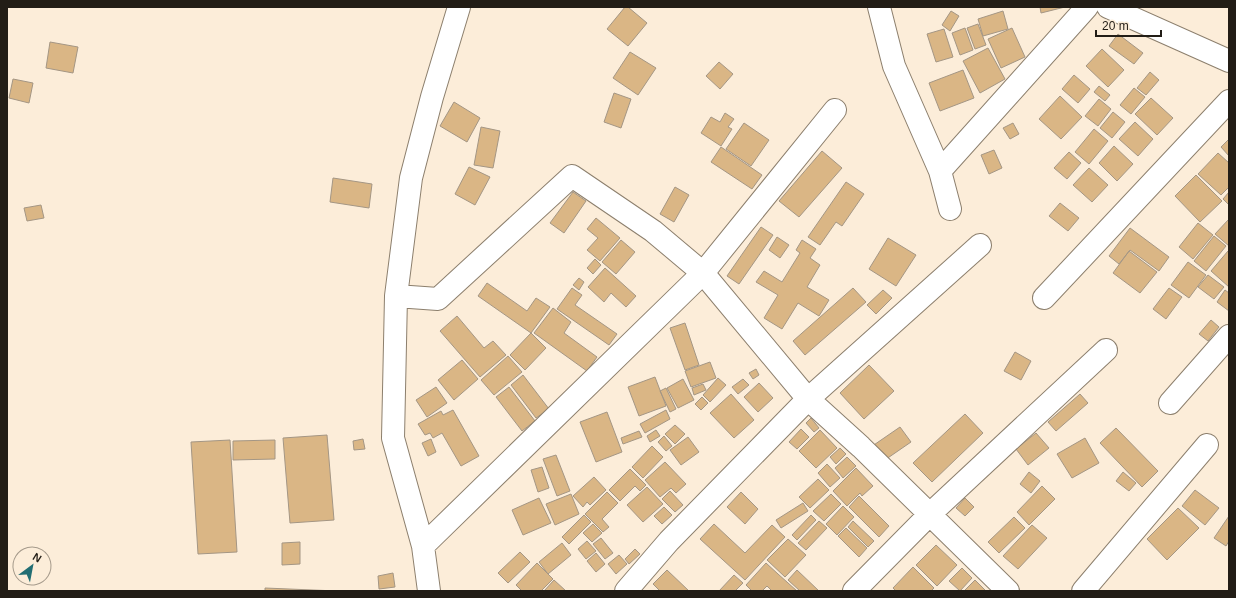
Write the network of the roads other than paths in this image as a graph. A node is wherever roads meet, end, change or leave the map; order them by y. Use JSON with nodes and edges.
{"nodes":[{"id":1,"x":458,"y":7,"type":"edge"},
{"id":2,"x":879,"y":7,"type":"edge"},
{"id":3,"x":1087,"y":7,"type":"edge"},
{"id":4,"x":1108,"y":7,"type":"edge"},
{"id":5,"x":1229,"y":61,"type":"edge"},
{"id":6,"x":1229,"y":101,"type":"edge"},
{"id":7,"x":835,"y":110,"type":"dead end"},
{"id":8,"x":940,"y":171,"type":"junction"},
{"id":9,"x":950,"y":209,"type":"dead end"},
{"id":10,"x":980,"y":245,"type":"dead end"},
{"id":11,"x":703,"y":273,"type":"junction"},
{"id":12,"x":396,"y":296,"type":"junction"},
{"id":13,"x":1044,"y":298,"type":"dead end"},
{"id":14,"x":1229,"y":336,"type":"edge"},
{"id":15,"x":1106,"y":350,"type":"dead end"},
{"id":16,"x":808,"y":399,"type":"junction"},
{"id":17,"x":1170,"y":403,"type":"dead end"},
{"id":18,"x":1207,"y":445,"type":"dead end"},
{"id":19,"x":930,"y":514,"type":"junction"},
{"id":20,"x":423,"y":546,"type":"junction"},
{"id":21,"x":429,"y":591,"type":"edge"},
{"id":22,"x":626,"y":591,"type":"edge"},
{"id":23,"x":854,"y":591,"type":"edge"},
{"id":24,"x":1008,"y":591,"type":"edge"},
{"id":25,"x":1083,"y":591,"type":"edge"}],
"edges":[{"from":1,"to":12,"type":"street"},
{"from":2,"to":8,"type":"street"},
{"from":3,"to":8,"type":"street"},
{"from":4,"to":5,"type":"street"},
{"from":6,"to":13,"type":"street"},
{"from":7,"to":11,"type":"street"},
{"from":8,"to":9,"type":"street"},
{"from":10,"to":16,"type":"street"},
{"from":11,"to":12,"type":"street"},
{"from":11,"to":16,"type":"street"},
{"from":11,"to":20,"type":"street"},
{"from":12,"to":20,"type":"street"},
{"from":14,"to":17,"type":"street"},
{"from":15,"to":19,"type":"street"},
{"from":16,"to":19,"type":"street"},
{"from":16,"to":22,"type":"street"},
{"from":18,"to":25,"type":"street"},
{"from":19,"to":23,"type":"street"},
{"from":19,"to":24,"type":"street"},
{"from":20,"to":21,"type":"street"}]}
